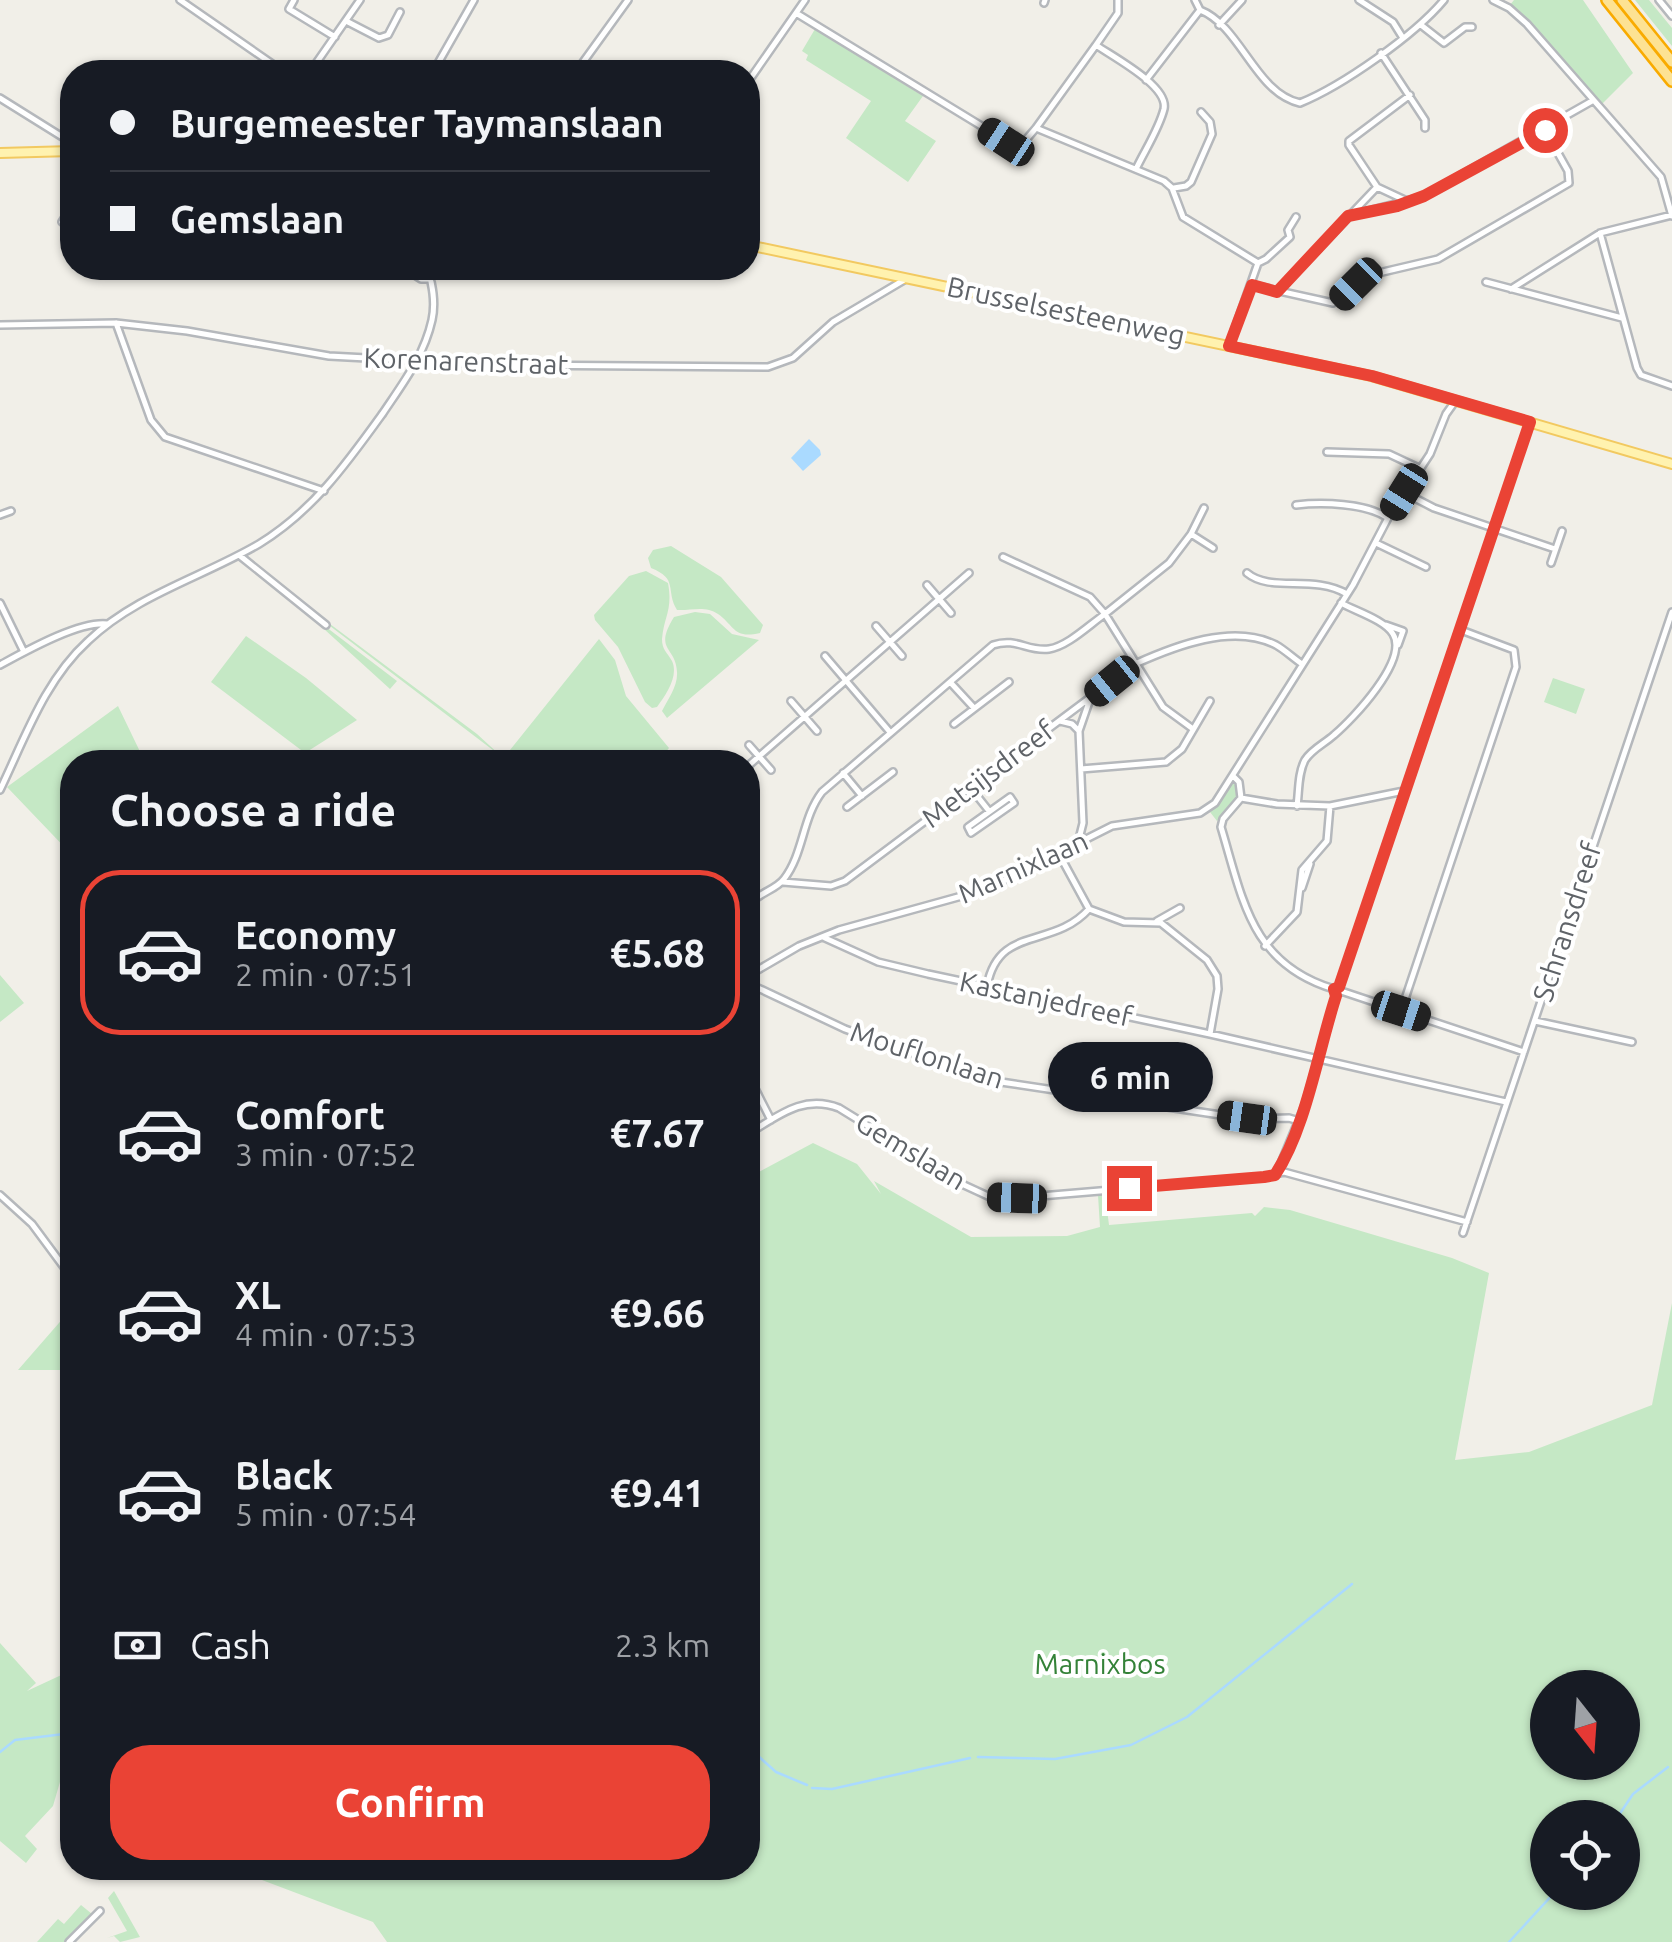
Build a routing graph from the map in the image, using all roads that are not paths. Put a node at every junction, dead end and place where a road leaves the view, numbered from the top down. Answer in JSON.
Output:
{"nodes":[{"id":1,"x":180,"y":0,"type":"edge"},
{"id":2,"x":294,"y":0,"type":"edge"},
{"id":3,"x":360,"y":0,"type":"edge"},
{"id":4,"x":474,"y":0,"type":"edge"},
{"id":5,"x":628,"y":0,"type":"edge"},
{"id":6,"x":805,"y":0,"type":"edge"},
{"id":7,"x":1118,"y":0,"type":"edge"},
{"id":8,"x":1195,"y":0,"type":"edge"},
{"id":9,"x":1242,"y":0,"type":"edge"},
{"id":10,"x":1358,"y":0,"type":"edge"},
{"id":11,"x":1444,"y":0,"type":"edge"},
{"id":12,"x":1493,"y":0,"type":"edge"},
{"id":13,"x":1607,"y":0,"type":"edge"},
{"id":14,"x":1622,"y":0,"type":"edge"},
{"id":15,"x":1659,"y":0,"type":"edge"},
{"id":16,"x":1200,"y":10,"type":"junction"},
{"id":17,"x":400,"y":12,"type":"dead end"},
{"id":18,"x":796,"y":13,"type":"junction"},
{"id":19,"x":1672,"y":16,"type":"edge"},
{"id":20,"x":348,"y":22,"type":"junction"},
{"id":21,"x":1219,"y":24,"type":"junction"},
{"id":22,"x":1421,"y":25,"type":"junction"},
{"id":23,"x":1472,"y":27,"type":"dead end"},
{"id":24,"x":334,"y":37,"type":"junction"},
{"id":25,"x":1404,"y":38,"type":"junction"},
{"id":26,"x":1096,"y":45,"type":"junction"},
{"id":27,"x":1381,"y":53,"type":"junction"},
{"id":28,"x":267,"y":60,"type":"edge"},
{"id":29,"x":318,"y":60,"type":"edge"},
{"id":30,"x":440,"y":60,"type":"edge"},
{"id":31,"x":585,"y":60,"type":"edge"},
{"id":32,"x":1672,"y":62,"type":"edge"},
{"id":33,"x":760,"y":65,"type":"edge"},
{"id":34,"x":1146,"y":80,"type":"junction"},
{"id":35,"x":1672,"y":81,"type":"edge"},
{"id":36,"x":1410,"y":96,"type":"junction"},
{"id":37,"x":0,"y":98,"type":"edge"},
{"id":38,"x":1592,"y":101,"type":"junction"},
{"id":39,"x":1201,"y":112,"type":"dead end"},
{"id":40,"x":1036,"y":128,"type":"junction"},
{"id":41,"x":1425,"y":128,"type":"dead end"},
{"id":42,"x":1545,"y":130,"type":"junction"},
{"id":43,"x":60,"y":135,"type":"edge"},
{"id":44,"x":60,"y":149,"type":"edge"},
{"id":45,"x":0,"y":153,"type":"edge"},
{"id":46,"x":1136,"y":168,"type":"junction"},
{"id":47,"x":1377,"y":187,"type":"junction"},
{"id":48,"x":1172,"y":188,"type":"junction"},
{"id":49,"x":1407,"y":200,"type":"junction"},
{"id":50,"x":1672,"y":215,"type":"edge"},
{"id":51,"x":1348,"y":216,"type":"junction"},
{"id":52,"x":1296,"y":218,"type":"dead end"},
{"id":53,"x":1600,"y":234,"type":"junction"},
{"id":54,"x":760,"y":247,"type":"edge"},
{"id":55,"x":1258,"y":262,"type":"junction"},
{"id":56,"x":905,"y":277,"type":"junction"},
{"id":57,"x":431,"y":280,"type":"edge"},
{"id":58,"x":1522,"y":280,"type":"junction"},
{"id":59,"x":1486,"y":282,"type":"dead end"},
{"id":60,"x":1252,"y":285,"type":"junction"},
{"id":61,"x":1510,"y":289,"type":"junction"},
{"id":62,"x":1277,"y":292,"type":"junction"},
{"id":63,"x":1526,"y":293,"type":"junction"},
{"id":64,"x":1622,"y":318,"type":"junction"},
{"id":65,"x":116,"y":323,"type":"junction"},
{"id":66,"x":0,"y":325,"type":"edge"},
{"id":67,"x":1229,"y":346,"type":"junction"},
{"id":68,"x":418,"y":359,"type":"junction"},
{"id":69,"x":1672,"y":386,"type":"edge"},
{"id":70,"x":1451,"y":399,"type":"junction"},
{"id":71,"x":1530,"y":422,"type":"junction"},
{"id":72,"x":1327,"y":452,"type":"dead end"},
{"id":73,"x":1672,"y":464,"type":"edge"},
{"id":74,"x":1420,"y":468,"type":"junction"},
{"id":75,"x":324,"y":490,"type":"junction"},
{"id":76,"x":1404,"y":492,"type":"junction"},
{"id":77,"x":1296,"y":505,"type":"dead end"},
{"id":78,"x":1204,"y":508,"type":"dead end"},
{"id":79,"x":11,"y":511,"type":"dead end"},
{"id":80,"x":0,"y":515,"type":"edge"},
{"id":81,"x":1388,"y":518,"type":"junction"},
{"id":82,"x":1495,"y":528,"type":"junction"},
{"id":83,"x":1562,"y":531,"type":"dead end"},
{"id":84,"x":1190,"y":534,"type":"junction"},
{"id":85,"x":1376,"y":544,"type":"junction"},
{"id":86,"x":1213,"y":548,"type":"dead end"},
{"id":87,"x":1555,"y":548,"type":"junction"},
{"id":88,"x":238,"y":555,"type":"junction"},
{"id":89,"x":1003,"y":558,"type":"dead end"},
{"id":90,"x":1551,"y":563,"type":"dead end"},
{"id":91,"x":1426,"y":566,"type":"dead end"},
{"id":92,"x":969,"y":573,"type":"dead end"},
{"id":93,"x":1246,"y":573,"type":"dead end"},
{"id":94,"x":926,"y":585,"type":"dead end"},
{"id":95,"x":1347,"y":594,"type":"junction"},
{"id":96,"x":939,"y":599,"type":"junction"},
{"id":97,"x":0,"y":602,"type":"edge"},
{"id":98,"x":1340,"y":603,"type":"junction"},
{"id":99,"x":951,"y":612,"type":"dead end"},
{"id":100,"x":1672,"y":612,"type":"edge"},
{"id":101,"x":1105,"y":614,"type":"junction"},
{"id":102,"x":108,"y":624,"type":"junction"},
{"id":103,"x":326,"y":625,"type":"dead end"},
{"id":104,"x":876,"y":626,"type":"dead end"},
{"id":105,"x":1461,"y":630,"type":"junction"},
{"id":106,"x":889,"y":642,"type":"junction"},
{"id":107,"x":24,"y":652,"type":"junction"},
{"id":108,"x":825,"y":656,"type":"dead end"},
{"id":109,"x":902,"y":656,"type":"dead end"},
{"id":110,"x":0,"y":664,"type":"edge"},
{"id":111,"x":1135,"y":664,"type":"junction"},
{"id":112,"x":1302,"y":664,"type":"junction"},
{"id":113,"x":845,"y":680,"type":"junction"},
{"id":114,"x":950,"y":682,"type":"junction"},
{"id":115,"x":1009,"y":682,"type":"dead end"},
{"id":116,"x":1090,"y":699,"type":"junction"},
{"id":117,"x":791,"y":701,"type":"dead end"},
{"id":118,"x":1210,"y":701,"type":"dead end"},
{"id":119,"x":974,"y":708,"type":"junction"},
{"id":120,"x":804,"y":716,"type":"junction"},
{"id":121,"x":1059,"y":721,"type":"junction"},
{"id":122,"x":954,"y":724,"type":"dead end"},
{"id":123,"x":1194,"y":729,"type":"junction"},
{"id":124,"x":817,"y":731,"type":"dead end"},
{"id":125,"x":890,"y":731,"type":"junction"},
{"id":126,"x":1079,"y":731,"type":"junction"},
{"id":127,"x":749,"y":746,"type":"dead end"},
{"id":128,"x":753,"y":750,"type":"edge"},
{"id":129,"x":760,"y":754,"type":"edge"},
{"id":130,"x":760,"y":758,"type":"edge"},
{"id":131,"x":1080,"y":769,"type":"junction"},
{"id":132,"x":771,"y":770,"type":"dead end"},
{"id":133,"x":893,"y":772,"type":"dead end"},
{"id":134,"x":843,"y":774,"type":"junction"},
{"id":135,"x":1234,"y":776,"type":"junction"},
{"id":136,"x":970,"y":786,"type":"junction"},
{"id":137,"x":1,"y":787,"type":"edge"},
{"id":138,"x":1404,"y":791,"type":"junction"},
{"id":139,"x":862,"y":796,"type":"junction"},
{"id":140,"x":1241,"y":798,"type":"junction"},
{"id":141,"x":1298,"y":806,"type":"junction"},
{"id":142,"x":1330,"y":806,"type":"junction"},
{"id":143,"x":847,"y":807,"type":"dead end"},
{"id":144,"x":989,"y":811,"type":"junction"},
{"id":145,"x":1083,"y":823,"type":"junction"},
{"id":146,"x":1094,"y":835,"type":"junction"},
{"id":147,"x":1078,"y":843,"type":"junction"},
{"id":148,"x":1059,"y":854,"type":"junction"},
{"id":149,"x":783,"y":882,"type":"junction"},
{"id":150,"x":760,"y":894,"type":"edge"},
{"id":151,"x":1089,"y":908,"type":"junction"},
{"id":152,"x":1180,"y":908,"type":"dead end"},
{"id":153,"x":1156,"y":922,"type":"junction"},
{"id":154,"x":824,"y":937,"type":"junction"},
{"id":155,"x":1265,"y":946,"type":"junction"},
{"id":156,"x":760,"y":969,"type":"edge"},
{"id":157,"x":987,"y":987,"type":"junction"},
{"id":158,"x":760,"y":989,"type":"edge"},
{"id":159,"x":1338,"y":990,"type":"junction"},
{"id":160,"x":1401,"y":1011,"type":"junction"},
{"id":161,"x":1534,"y":1020,"type":"junction"},
{"id":162,"x":1210,"y":1034,"type":"junction"},
{"id":163,"x":1632,"y":1042,"type":"dead end"},
{"id":164,"x":1524,"y":1052,"type":"junction"},
{"id":165,"x":1316,"y":1059,"type":"junction"},
{"id":166,"x":760,"y":1098,"type":"edge"},
{"id":167,"x":1506,"y":1102,"type":"junction"},
{"id":168,"x":771,"y":1120,"type":"junction"},
{"id":169,"x":1299,"y":1121,"type":"junction"},
{"id":170,"x":760,"y":1127,"type":"edge"},
{"id":171,"x":1275,"y":1175,"type":"junction"},
{"id":172,"x":0,"y":1195,"type":"edge"},
{"id":173,"x":1467,"y":1222,"type":"junction"},
{"id":174,"x":1464,"y":1234,"type":"dead end"},
{"id":175,"x":60,"y":1262,"type":"edge"},
{"id":176,"x":100,"y":1911,"type":"dead end"},
{"id":177,"x":68,"y":1942,"type":"edge"}],
"edges":[{"from":1,"to":28,"type":"street"},
{"from":2,"to":24,"type":"street"},
{"from":3,"to":20,"type":"street"},
{"from":4,"to":30,"type":"street"},
{"from":5,"to":31,"type":"street"},
{"from":6,"to":18,"type":"street"},
{"from":7,"to":26,"type":"street"},
{"from":8,"to":16,"type":"street"},
{"from":9,"to":21,"type":"street"},
{"from":10,"to":25,"type":"street"},
{"from":11,"to":22,"type":"street"},
{"from":12,"to":38,"type":"street"},
{"from":13,"to":35,"type":"highway"},
{"from":14,"to":32,"type":"highway"},
{"from":15,"to":19,"type":"street"},
{"from":16,"to":21,"type":"street"},
{"from":16,"to":34,"type":"street"},
{"from":17,"to":20,"type":"street"},
{"from":18,"to":33,"type":"street"},
{"from":18,"to":40,"type":"street"},
{"from":20,"to":24,"type":"street"},
{"from":21,"to":27,"type":"street"},
{"from":22,"to":23,"type":"street"},
{"from":22,"to":25,"type":"street"},
{"from":24,"to":29,"type":"street"},
{"from":25,"to":27,"type":"street"},
{"from":26,"to":34,"type":"street"},
{"from":26,"to":40,"type":"street"},
{"from":27,"to":36,"type":"street"},
{"from":34,"to":46,"type":"street"},
{"from":36,"to":41,"type":"street"},
{"from":36,"to":47,"type":"street"},
{"from":37,"to":43,"type":"street"},
{"from":38,"to":42,"type":"street"},
{"from":38,"to":50,"type":"street"},
{"from":39,"to":48,"type":"street"},
{"from":40,"to":46,"type":"street"},
{"from":42,"to":49,"type":"street"},
{"from":42,"to":62,"type":"street"},
{"from":44,"to":45,"type":"main road"},
{"from":46,"to":48,"type":"street"},
{"from":47,"to":49,"type":"street"},
{"from":47,"to":51,"type":"street"},
{"from":48,"to":55,"type":"street"},
{"from":49,"to":51,"type":"street"},
{"from":50,"to":53,"type":"street"},
{"from":51,"to":62,"type":"street"},
{"from":52,"to":55,"type":"street"},
{"from":53,"to":58,"type":"street"},
{"from":53,"to":64,"type":"street"},
{"from":54,"to":56,"type":"main road","name":"Brusselsesteenweg"},
{"from":55,"to":60,"type":"street"},
{"from":56,"to":67,"type":"main road","name":"Brusselsesteenweg"},
{"from":56,"to":68,"type":"street","name":"Korenarenstraat"},
{"from":57,"to":68,"type":"street"},
{"from":58,"to":61,"type":"street"},
{"from":58,"to":63,"type":"street"},
{"from":59,"to":61,"type":"street"},
{"from":60,"to":62,"type":"street"},
{"from":60,"to":67,"type":"street"},
{"from":61,"to":63,"type":"street"},
{"from":63,"to":64,"type":"street"},
{"from":64,"to":69,"type":"street"},
{"from":65,"to":66,"type":"street","name":"Korenarenstraat"},
{"from":65,"to":68,"type":"street","name":"Korenarenstraat"},
{"from":65,"to":75,"type":"street"},
{"from":67,"to":70,"type":"main road","name":"Brusselsesteenweg"},
{"from":68,"to":75,"type":"street"},
{"from":70,"to":71,"type":"main road","name":"Brusselsesteenweg"},
{"from":70,"to":74,"type":"street","name":"Marnixlaan"},
{"from":71,"to":73,"type":"main road","name":"Brusselsesteenweg"},
{"from":71,"to":82,"type":"street"},
{"from":72,"to":74,"type":"street"},
{"from":74,"to":76,"type":"street","name":"Marnixlaan"},
{"from":75,"to":88,"type":"street"},
{"from":76,"to":81,"type":"street","name":"Marnixlaan"},
{"from":76,"to":82,"type":"street"},
{"from":77,"to":81,"type":"street"},
{"from":78,"to":84,"type":"street"},
{"from":79,"to":80,"type":"street"},
{"from":81,"to":85,"type":"street","name":"Marnixlaan"},
{"from":82,"to":87,"type":"street"},
{"from":82,"to":105,"type":"street"},
{"from":83,"to":87,"type":"street"},
{"from":84,"to":86,"type":"street"},
{"from":84,"to":101,"type":"street"},
{"from":85,"to":91,"type":"street"},
{"from":85,"to":95,"type":"street","name":"Marnixlaan"},
{"from":87,"to":90,"type":"street"},
{"from":88,"to":102,"type":"street"},
{"from":88,"to":103,"type":"street"},
{"from":89,"to":101,"type":"street"},
{"from":92,"to":96,"type":"street"},
{"from":93,"to":95,"type":"street"},
{"from":94,"to":96,"type":"street"},
{"from":95,"to":98,"type":"street","name":"Marnixlaan"},
{"from":96,"to":99,"type":"street"},
{"from":96,"to":106,"type":"street"},
{"from":97,"to":107,"type":"street"},
{"from":98,"to":112,"type":"street","name":"Marnixlaan"},
{"from":98,"to":141,"type":"street"},
{"from":100,"to":161,"type":"street","name":"Schransdreef"},
{"from":101,"to":111,"type":"street"},
{"from":101,"to":114,"type":"street"},
{"from":102,"to":107,"type":"street"},
{"from":102,"to":137,"type":"street"},
{"from":104,"to":106,"type":"street"},
{"from":105,"to":138,"type":"street"},
{"from":105,"to":160,"type":"street"},
{"from":106,"to":109,"type":"street"},
{"from":106,"to":113,"type":"street"},
{"from":107,"to":110,"type":"street"},
{"from":108,"to":113,"type":"street"},
{"from":111,"to":112,"type":"street","name":"Metsijsdreef"},
{"from":111,"to":116,"type":"street","name":"Metsijsdreef"},
{"from":111,"to":123,"type":"street"},
{"from":112,"to":135,"type":"street","name":"Marnixlaan"},
{"from":113,"to":120,"type":"street"},
{"from":113,"to":125,"type":"street"},
{"from":114,"to":119,"type":"street"},
{"from":114,"to":125,"type":"street"},
{"from":115,"to":119,"type":"street"},
{"from":116,"to":121,"type":"street","name":"Metsijsdreef"},
{"from":116,"to":126,"type":"street"},
{"from":117,"to":120,"type":"street"},
{"from":118,"to":123,"type":"street"},
{"from":119,"to":122,"type":"street"},
{"from":120,"to":124,"type":"street"},
{"from":120,"to":129,"type":"street"},
{"from":121,"to":126,"type":"street"},
{"from":121,"to":136,"type":"street","name":"Metsijsdreef"},
{"from":123,"to":131,"type":"street"},
{"from":125,"to":134,"type":"street"},
{"from":126,"to":131,"type":"street"},
{"from":127,"to":128,"type":"street"},
{"from":130,"to":132,"type":"street"},
{"from":131,"to":145,"type":"street"},
{"from":133,"to":139,"type":"street"},
{"from":134,"to":139,"type":"street"},
{"from":134,"to":149,"type":"street"},
{"from":135,"to":140,"type":"street"},
{"from":135,"to":146,"type":"street","name":"Marnixlaan"},
{"from":136,"to":144,"type":"street"},
{"from":136,"to":149,"type":"street","name":"Metsijsdreef"},
{"from":138,"to":142,"type":"street"},
{"from":138,"to":159,"type":"street"},
{"from":139,"to":143,"type":"street"},
{"from":140,"to":141,"type":"street"},
{"from":140,"to":155,"type":"street"},
{"from":141,"to":142,"type":"street"},
{"from":142,"to":155,"type":"street"},
{"from":144,"to":144,"type":"street"},
{"from":145,"to":146,"type":"street"},
{"from":145,"to":147,"type":"street"},
{"from":146,"to":147,"type":"street","name":"Marnixlaan"},
{"from":147,"to":148,"type":"street","name":"Marnixlaan"},
{"from":148,"to":151,"type":"street"},
{"from":148,"to":154,"type":"street","name":"Marnixlaan"},
{"from":149,"to":150,"type":"street"},
{"from":151,"to":153,"type":"street"},
{"from":151,"to":157,"type":"street"},
{"from":152,"to":153,"type":"street"},
{"from":153,"to":162,"type":"street"},
{"from":154,"to":156,"type":"street","name":"Marnixlaan"},
{"from":154,"to":157,"type":"street","name":"Kastanjedreef"},
{"from":155,"to":159,"type":"street"},
{"from":157,"to":162,"type":"street","name":"Kastanjedreef"},
{"from":158,"to":169,"type":"street","name":"Mouflonlaan"},
{"from":159,"to":160,"type":"street"},
{"from":159,"to":165,"type":"street"},
{"from":160,"to":164,"type":"street"},
{"from":161,"to":163,"type":"street"},
{"from":161,"to":164,"type":"street","name":"Schransdreef"},
{"from":162,"to":165,"type":"street","name":"Kastanjedreef"},
{"from":164,"to":167,"type":"street","name":"Schransdreef"},
{"from":165,"to":167,"type":"street","name":"Kastanjedreef"},
{"from":165,"to":169,"type":"street"},
{"from":166,"to":168,"type":"street"},
{"from":167,"to":173,"type":"street","name":"Schransdreef"},
{"from":168,"to":170,"type":"street","name":"Gemslaan"},
{"from":168,"to":171,"type":"street","name":"Gemslaan"},
{"from":169,"to":171,"type":"street"},
{"from":171,"to":173,"type":"street","name":"Gemslaan"},
{"from":172,"to":175,"type":"street"},
{"from":173,"to":174,"type":"street","name":"Schransdreef"},
{"from":176,"to":177,"type":"street"}]}
